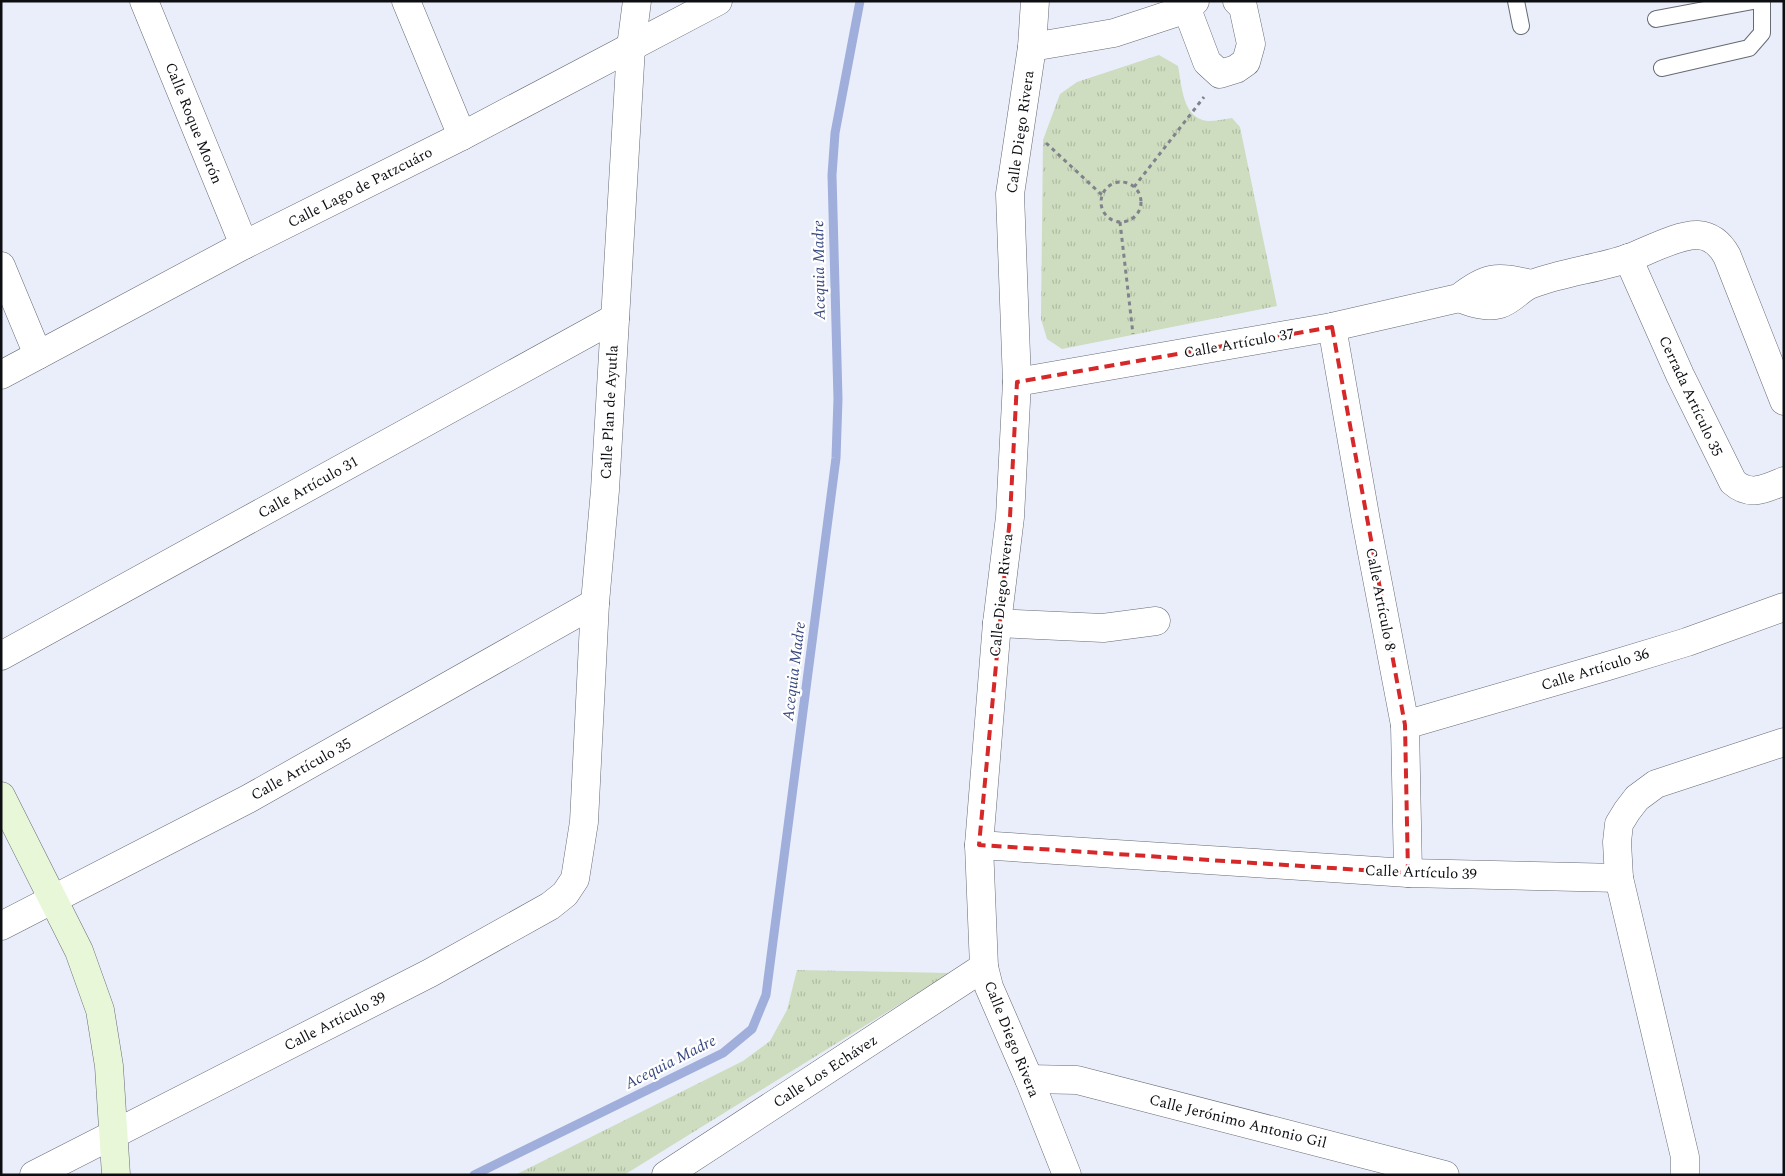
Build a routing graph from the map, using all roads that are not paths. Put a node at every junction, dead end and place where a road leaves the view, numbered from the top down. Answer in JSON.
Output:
{"nodes":[{"id":1,"x":144,"y":1,"type":"edge"},
{"id":2,"x":406,"y":1,"type":"edge"},
{"id":3,"x":637,"y":1,"type":"edge"},
{"id":4,"x":718,"y":1,"type":"edge"},
{"id":5,"x":1035,"y":1,"type":"edge"},
{"id":6,"x":1237,"y":1,"type":"edge"},
{"id":7,"x":1516,"y":1,"type":"edge"},
{"id":8,"x":1753,"y":1,"type":"edge"},
{"id":9,"x":1762,"y":1,"type":"edge"},
{"id":10,"x":1191,"y":5,"type":"edge"},
{"id":11,"x":1656,"y":19,"type":"dead end"},
{"id":12,"x":1521,"y":26,"type":"dead end"},
{"id":13,"x":630,"y":47,"type":"junction"},
{"id":14,"x":1032,"y":47,"type":"junction"},
{"id":15,"x":1662,"y":68,"type":"dead end"},
{"id":16,"x":462,"y":136,"type":"junction"},
{"id":17,"x":244,"y":245,"type":"junction"},
{"id":18,"x":1628,"y":258,"type":"junction"},
{"id":19,"x":1,"y":266,"type":"edge"},
{"id":20,"x":615,"y":318,"type":"junction"},
{"id":21,"x":1332,"y":327,"type":"junction"},
{"id":22,"x":38,"y":355,"type":"junction"},
{"id":23,"x":1,"y":375,"type":"edge"},
{"id":24,"x":1018,"y":382,"type":"junction"},
{"id":25,"x":1784,"y":401,"type":"edge"},
{"id":26,"x":1784,"y":481,"type":"edge"},
{"id":27,"x":595,"y":603,"type":"junction"},
{"id":28,"x":1784,"y":607,"type":"edge"},
{"id":29,"x":1156,"y":621,"type":"dead end"},
{"id":30,"x":998,"y":623,"type":"junction"},
{"id":31,"x":1,"y":656,"type":"edge"},
{"id":32,"x":1405,"y":725,"type":"junction"},
{"id":33,"x":1784,"y":742,"type":"edge"},
{"id":34,"x":1,"y":796,"type":"edge"},
{"id":35,"x":584,"y":822,"type":"joint"},
{"id":36,"x":979,"y":845,"type":"junction"},
{"id":37,"x":1408,"y":873,"type":"junction"},
{"id":38,"x":1619,"y":878,"type":"junction"},
{"id":39,"x":54,"y":898,"type":"junction"},
{"id":40,"x":1,"y":926,"type":"edge"},
{"id":41,"x":984,"y":967,"type":"junction"},
{"id":42,"x":1029,"y":1080,"type":"junction"},
{"id":43,"x":114,"y":1133,"type":"junction"},
{"id":44,"x":34,"y":1175,"type":"edge"},
{"id":45,"x":116,"y":1175,"type":"edge"},
{"id":46,"x":666,"y":1175,"type":"edge"},
{"id":47,"x":1067,"y":1175,"type":"edge"},
{"id":48,"x":1446,"y":1175,"type":"edge"},
{"id":49,"x":1686,"y":1175,"type":"edge"}],
"edges":[{"from":1,"to":17,"type":"street","name":"Calle Roque Morón"},
{"from":2,"to":16,"type":"street"},
{"from":3,"to":13,"type":"street","name":"Calle Plan de Ayutla"},
{"from":4,"to":13,"type":"street","name":"Calle Lago de Patzcuáro"},
{"from":5,"to":14,"type":"street","name":"Calle Diego Rivera"},
{"from":6,"to":10,"type":"street"},
{"from":7,"to":12,"type":"lane"},
{"from":8,"to":11,"type":"lane"},
{"from":9,"to":15,"type":"lane"},
{"from":10,"to":14,"type":"street"},
{"from":13,"to":16,"type":"street","name":"Calle Lago de Patzcuáro"},
{"from":13,"to":20,"type":"street","name":"Calle Plan de Ayutla"},
{"from":14,"to":24,"type":"street","name":"Calle Diego Rivera"},
{"from":16,"to":17,"type":"street","name":"Calle Lago de Patzcuáro"},
{"from":17,"to":22,"type":"street","name":"Calle Lago de Patzcuáro"},
{"from":18,"to":21,"type":"street","name":"Calle Artículo 37"},
{"from":18,"to":25,"type":"street","name":"Calle Artículo 37"},
{"from":18,"to":26,"type":"street","name":"Cerrada Artículo 35"},
{"from":19,"to":22,"type":"street"},
{"from":20,"to":27,"type":"street","name":"Calle Plan de Ayutla"},
{"from":20,"to":31,"type":"street","name":"Calle Artículo 31"},
{"from":21,"to":24,"type":"street","name":"Calle Artículo 37"},
{"from":21,"to":32,"type":"street","name":"Calle Artículo 8"},
{"from":22,"to":23,"type":"street","name":"Calle Lago de Patzcuáro"},
{"from":24,"to":30,"type":"street","name":"Calle Diego Rivera"},
{"from":27,"to":35,"type":"street","name":"Calle Plan de Ayutla"},
{"from":27,"to":39,"type":"street","name":"Calle Artículo 35"},
{"from":28,"to":32,"type":"street","name":"Calle Artículo 36"},
{"from":29,"to":30,"type":"street"},
{"from":30,"to":36,"type":"street","name":"Calle Diego Rivera"},
{"from":32,"to":37,"type":"street","name":"Calle Artículo 8"},
{"from":33,"to":38,"type":"street"},
{"from":34,"to":39,"type":"street"},
{"from":35,"to":43,"type":"street","name":"Calle Artículo 39"},
{"from":36,"to":37,"type":"street","name":"Calle Artículo 39"},
{"from":36,"to":41,"type":"street","name":"Calle Diego Rivera"},
{"from":37,"to":38,"type":"street","name":"Calle Artículo 39"},
{"from":38,"to":49,"type":"street"},
{"from":39,"to":40,"type":"street","name":"Calle Artículo 35"},
{"from":39,"to":43,"type":"street"},
{"from":41,"to":42,"type":"street","name":"Calle Diego Rivera"},
{"from":41,"to":46,"type":"street","name":"Calle Los Echávez"},
{"from":42,"to":47,"type":"street","name":"Calle Diego Rivera"},
{"from":42,"to":48,"type":"street","name":"Calle Jerónimo Antonio Gil"},
{"from":43,"to":44,"type":"street","name":"Calle Artículo 39"},
{"from":43,"to":45,"type":"street"}]}
